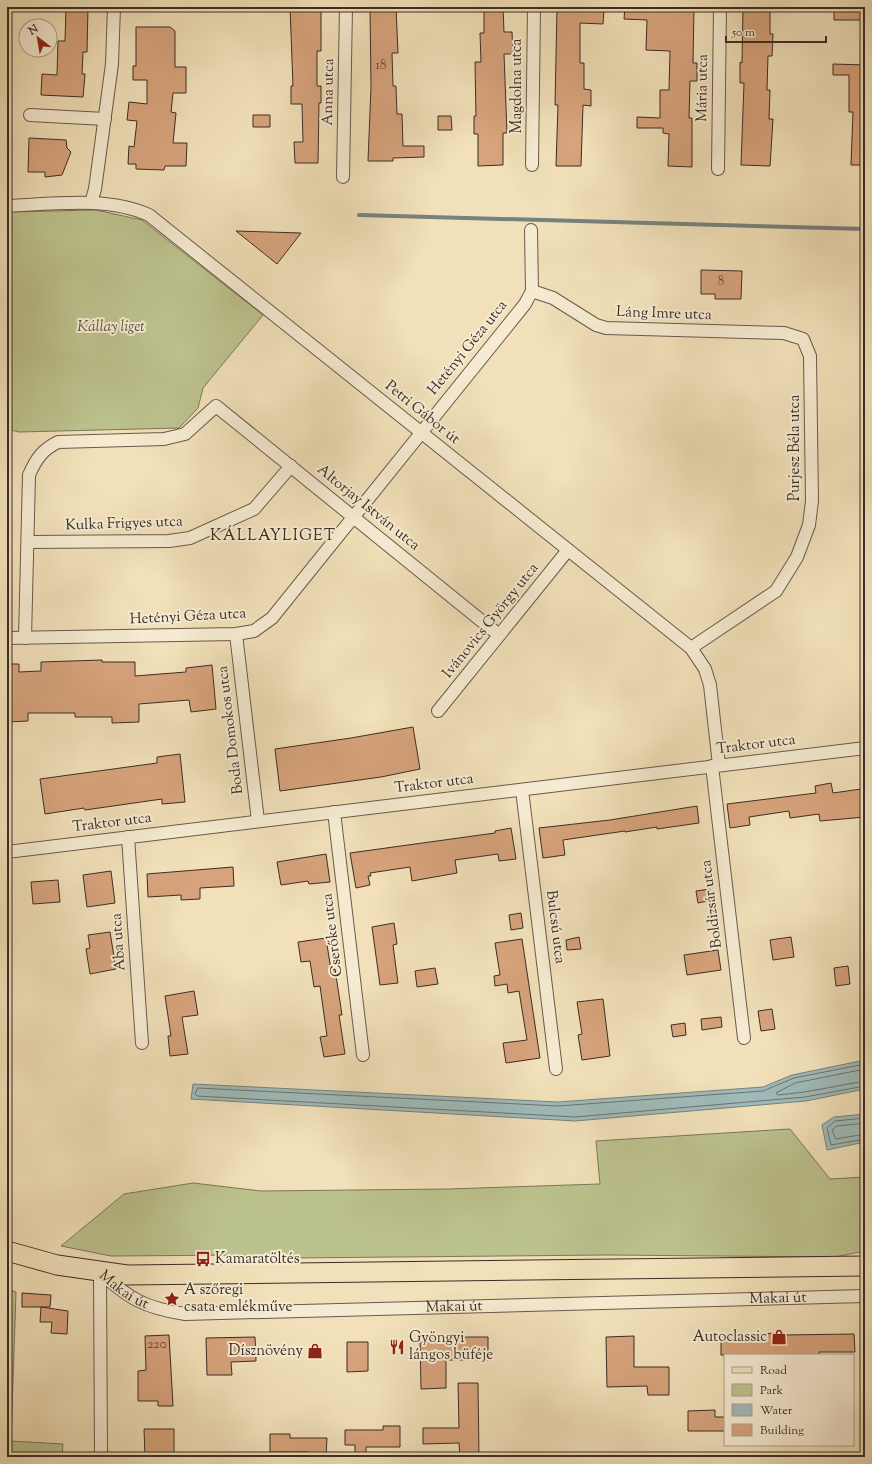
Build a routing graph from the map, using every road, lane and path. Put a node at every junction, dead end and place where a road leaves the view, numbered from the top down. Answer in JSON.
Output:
{"nodes":[{"id":1,"x":114,"y":7,"type":"edge"},
{"id":2,"x":346,"y":7,"type":"edge"},
{"id":3,"x":534,"y":7,"type":"edge"},
{"id":4,"x":720,"y":7,"type":"edge"},
{"id":5,"x":30,"y":116,"type":"dead end"},
{"id":6,"x":106,"y":119,"type":"junction"},
{"id":7,"x":532,"y":165,"type":"dead end"},
{"id":8,"x":718,"y":169,"type":"dead end"},
{"id":9,"x":344,"y":177,"type":"dead end"},
{"id":10,"x":91,"y":204,"type":"junction"},
{"id":11,"x":7,"y":206,"type":"edge"},
{"id":12,"x":531,"y":230,"type":"dead end"},
{"id":13,"x":532,"y":291,"type":"junction"},
{"id":14,"x":803,"y":339,"type":"joint"},
{"id":15,"x":421,"y":433,"type":"junction"},
{"id":16,"x":291,"y":466,"type":"junction"},
{"id":17,"x":354,"y":516,"type":"junction"},
{"id":18,"x":28,"y":542,"type":"junction"},
{"id":19,"x":568,"y":550,"type":"junction"},
{"id":20,"x":236,"y":634,"type":"junction"},
{"id":21,"x":499,"y":635,"type":"junction"},
{"id":22,"x":7,"y":638,"type":"edge"},
{"id":23,"x":25,"y":638,"type":"junction"},
{"id":24,"x":691,"y":648,"type":"junction"},
{"id":25,"x":438,"y":711,"type":"dead end"},
{"id":26,"x":865,"y":748,"type":"edge"},
{"id":27,"x":716,"y":766,"type":"junction"},
{"id":28,"x":522,"y":790,"type":"junction"},
{"id":29,"x":334,"y":812,"type":"junction"},
{"id":30,"x":258,"y":821,"type":"junction"},
{"id":31,"x":128,"y":837,"type":"junction"},
{"id":32,"x":7,"y":852,"type":"edge"},
{"id":33,"x":744,"y":1038,"type":"dead end"},
{"id":34,"x":142,"y":1044,"type":"dead end"},
{"id":35,"x":363,"y":1055,"type":"dead end"},
{"id":36,"x":556,"y":1068,"type":"dead end"},
{"id":37,"x":7,"y":1250,"type":"edge"},
{"id":38,"x":865,"y":1266,"type":"edge"},
{"id":39,"x":100,"y":1272,"type":"junction"},
{"id":40,"x":865,"y":1296,"type":"edge"},
{"id":41,"x":101,"y":1457,"type":"edge"}],
"edges":[{"from":1,"to":6,"type":"street"},
{"from":2,"to":9,"type":"street","name":"Anna utca"},
{"from":3,"to":7,"type":"street","name":"Magdolna utca"},
{"from":4,"to":8,"type":"street","name":"Mária utca"},
{"from":5,"to":6,"type":"street"},
{"from":6,"to":10,"type":"street"},
{"from":10,"to":11,"type":"street","name":"Petri Gábor út"},
{"from":10,"to":15,"type":"street","name":"Petri Gábor út"},
{"from":12,"to":13,"type":"street"},
{"from":13,"to":14,"type":"street","name":"Láng Imre utca"},
{"from":13,"to":15,"type":"street","name":"Hetényi Géza utca"},
{"from":14,"to":24,"type":"street","name":"Purjesz Béla utca"},
{"from":15,"to":17,"type":"street","name":"Hetényi Géza utca"},
{"from":15,"to":19,"type":"street","name":"Petri Gábor út"},
{"from":16,"to":17,"type":"street","name":"Altorjay István utca"},
{"from":16,"to":18,"type":"street","name":"Kulka Frigyes utca"},
{"from":16,"to":18,"type":"street","name":"Altorjay István utca"},
{"from":17,"to":20,"type":"street","name":"Hetényi Géza utca"},
{"from":17,"to":21,"type":"street","name":"Altorjay István utca"},
{"from":18,"to":23,"type":"street"},
{"from":19,"to":21,"type":"street","name":"Ivánovics György utca"},
{"from":19,"to":24,"type":"street","name":"Petri Gábor út"},
{"from":20,"to":23,"type":"street","name":"Hetényi Géza utca"},
{"from":20,"to":30,"type":"street","name":"Boda Domokos utca"},
{"from":21,"to":25,"type":"street","name":"Ivánovics György utca"},
{"from":22,"to":23,"type":"street","name":"Hetényi Géza utca"},
{"from":24,"to":27,"type":"street","name":"Petri Gábor út"},
{"from":26,"to":27,"type":"street","name":"Traktor utca"},
{"from":27,"to":28,"type":"street","name":"Traktor utca"},
{"from":27,"to":33,"type":"street","name":"Boldizsár utca"},
{"from":28,"to":29,"type":"street","name":"Traktor utca"},
{"from":28,"to":36,"type":"street","name":"Bulcsú utca"},
{"from":29,"to":30,"type":"street","name":"Traktor utca"},
{"from":29,"to":35,"type":"street","name":"Cserőke utca"},
{"from":30,"to":31,"type":"street","name":"Traktor utca"},
{"from":31,"to":32,"type":"street","name":"Traktor utca"},
{"from":31,"to":34,"type":"street","name":"Aba utca"},
{"from":37,"to":39,"type":"main road"},
{"from":38,"to":39,"type":"main road","name":"Makai út"},
{"from":39,"to":40,"type":"street","name":"Makai út"},
{"from":39,"to":41,"type":"street"}]}
